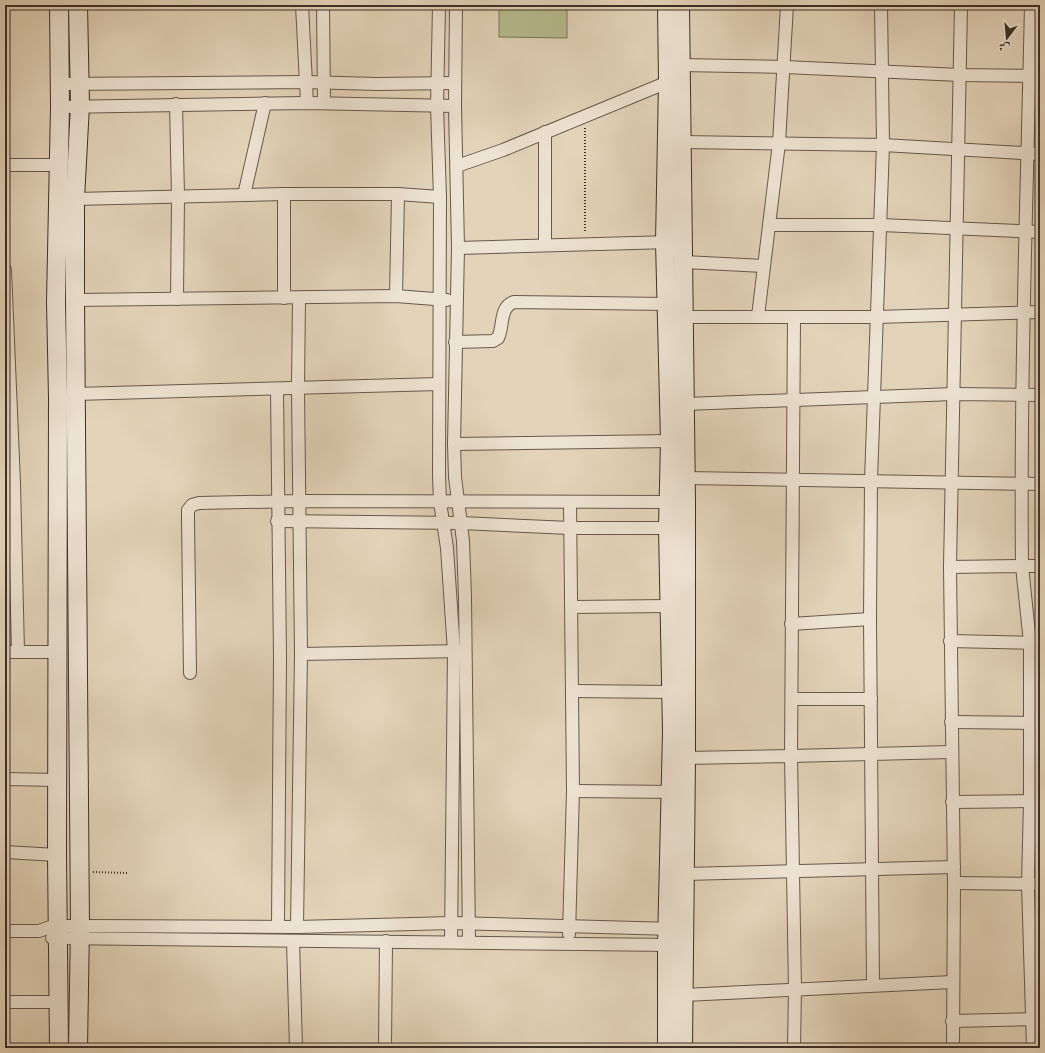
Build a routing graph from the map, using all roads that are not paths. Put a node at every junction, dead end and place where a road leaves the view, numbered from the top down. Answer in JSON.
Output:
{"nodes":[{"id":1,"x":59,"y":5,"type":"edge"},
{"id":2,"x":78,"y":5,"type":"edge"},
{"id":3,"x":302,"y":5,"type":"edge"},
{"id":4,"x":322,"y":5,"type":"edge"},
{"id":5,"x":439,"y":5,"type":"edge"},
{"id":6,"x":456,"y":5,"type":"edge"},
{"id":7,"x":667,"y":5,"type":"edge"},
{"id":8,"x":680,"y":5,"type":"edge"},
{"id":9,"x":787,"y":5,"type":"edge"},
{"id":10,"x":881,"y":5,"type":"edge"},
{"id":11,"x":961,"y":5,"type":"edge"},
{"id":12,"x":1031,"y":5,"type":"edge"},
{"id":13,"x":680,"y":65,"type":"junction"},
{"id":14,"x":785,"y":66,"type":"junction"},
{"id":15,"x":881,"y":71,"type":"junction"},
{"id":16,"x":960,"y":75,"type":"junction"},
{"id":17,"x":1035,"y":75,"type":"edge"},
{"id":18,"x":305,"y":82,"type":"junction"},
{"id":19,"x":324,"y":82,"type":"junction"},
{"id":20,"x":668,"y":82,"type":"junction"},
{"id":21,"x":437,"y":83,"type":"junction"},
{"id":22,"x":455,"y":83,"type":"junction"},
{"id":23,"x":60,"y":84,"type":"junction"},
{"id":24,"x":80,"y":84,"type":"junction"},
{"id":25,"x":185,"y":84,"type":"junction"},
{"id":26,"x":307,"y":103,"type":"junction"},
{"id":27,"x":324,"y":103,"type":"junction"},
{"id":28,"x":181,"y":104,"type":"junction"},
{"id":29,"x":265,"y":104,"type":"junction"},
{"id":30,"x":80,"y":105,"type":"junction"},
{"id":31,"x":437,"y":106,"type":"junction"},
{"id":32,"x":455,"y":106,"type":"junction"},
{"id":33,"x":60,"y":107,"type":"junction"},
{"id":34,"x":545,"y":132,"type":"junction"},
{"id":35,"x":682,"y":142,"type":"junction"},
{"id":36,"x":779,"y":143,"type":"junction"},
{"id":37,"x":883,"y":145,"type":"junction"},
{"id":38,"x":959,"y":150,"type":"junction"},
{"id":39,"x":1034,"y":154,"type":"edge"},
{"id":40,"x":5,"y":165,"type":"edge"},
{"id":41,"x":58,"y":165,"type":"junction"},
{"id":42,"x":457,"y":166,"type":"junction"},
{"id":43,"x":284,"y":194,"type":"junction"},
{"id":44,"x":398,"y":194,"type":"junction"},
{"id":45,"x":244,"y":195,"type":"junction"},
{"id":46,"x":178,"y":196,"type":"junction"},
{"id":47,"x":440,"y":197,"type":"junction"},
{"id":48,"x":75,"y":199,"type":"junction"},
{"id":49,"x":769,"y":225,"type":"junction"},
{"id":50,"x":881,"y":225,"type":"junction"},
{"id":51,"x":957,"y":229,"type":"junction"},
{"id":52,"x":1026,"y":232,"type":"junction"},
{"id":53,"x":1040,"y":232,"type":"edge"},
{"id":54,"x":665,"y":242,"type":"junction"},
{"id":55,"x":684,"y":243,"type":"junction"},
{"id":56,"x":545,"y":245,"type":"junction"},
{"id":57,"x":458,"y":248,"type":"junction"},
{"id":58,"x":684,"y":262,"type":"junction"},
{"id":59,"x":764,"y":266,"type":"junction"},
{"id":60,"x":5,"y":270,"type":"edge"},
{"id":61,"x":396,"y":296,"type":"junction"},
{"id":62,"x":284,"y":298,"type":"junction"},
{"id":63,"x":299,"y":298,"type":"junction"},
{"id":64,"x":177,"y":299,"type":"junction"},
{"id":65,"x":75,"y":300,"type":"junction"},
{"id":66,"x":440,"y":300,"type":"junction"},
{"id":67,"x":456,"y":300,"type":"junction"},
{"id":68,"x":667,"y":304,"type":"junction"},
{"id":69,"x":1025,"y":311,"type":"junction"},
{"id":70,"x":1040,"y":312,"type":"edge"},
{"id":71,"x":956,"y":313,"type":"junction"},
{"id":72,"x":758,"y":316,"type":"junction"},
{"id":73,"x":684,"y":317,"type":"junction"},
{"id":74,"x":794,"y":317,"type":"junction"},
{"id":75,"x":876,"y":317,"type":"junction"},
{"id":76,"x":456,"y":342,"type":"junction"},
{"id":77,"x":439,"y":384,"type":"junction"},
{"id":78,"x":298,"y":388,"type":"junction"},
{"id":79,"x":277,"y":389,"type":"junction"},
{"id":80,"x":75,"y":394,"type":"junction"},
{"id":81,"x":954,"y":394,"type":"junction"},
{"id":82,"x":1022,"y":395,"type":"junction"},
{"id":83,"x":1040,"y":395,"type":"edge"},
{"id":84,"x":873,"y":398,"type":"junction"},
{"id":85,"x":794,"y":399,"type":"junction"},
{"id":86,"x":685,"y":404,"type":"junction"},
{"id":87,"x":670,"y":441,"type":"junction"},
{"id":88,"x":454,"y":444,"type":"junction"},
{"id":89,"x":686,"y":478,"type":"junction"},
{"id":90,"x":792,"y":479,"type":"junction"},
{"id":91,"x":871,"y":480,"type":"junction"},
{"id":92,"x":953,"y":483,"type":"junction"},
{"id":93,"x":1021,"y":484,"type":"junction"},
{"id":94,"x":1040,"y":484,"type":"edge"},
{"id":95,"x":277,"y":501,"type":"junction"},
{"id":96,"x":299,"y":501,"type":"junction"},
{"id":97,"x":440,"y":502,"type":"junction"},
{"id":98,"x":458,"y":502,"type":"junction"},
{"id":99,"x":570,"y":502,"type":"junction"},
{"id":100,"x":678,"y":502,"type":"junction"},
{"id":101,"x":299,"y":520,"type":"junction"},
{"id":102,"x":277,"y":521,"type":"junction"},
{"id":103,"x":443,"y":522,"type":"junction"},
{"id":104,"x":461,"y":523,"type":"junction"},
{"id":105,"x":570,"y":528,"type":"junction"},
{"id":106,"x":668,"y":528,"type":"junction"},
{"id":107,"x":686,"y":528,"type":"junction"},
{"id":108,"x":1022,"y":566,"type":"junction"},
{"id":109,"x":1040,"y":566,"type":"edge"},
{"id":110,"x":950,"y":567,"type":"junction"},
{"id":111,"x":670,"y":606,"type":"junction"},
{"id":112,"x":572,"y":607,"type":"junction"},
{"id":113,"x":870,"y":619,"type":"junction"},
{"id":114,"x":791,"y":624,"type":"junction"},
{"id":115,"x":950,"y":641,"type":"junction"},
{"id":116,"x":1035,"y":643,"type":"edge"},
{"id":117,"x":466,"y":651,"type":"junction"},
{"id":118,"x":5,"y":652,"type":"edge"},
{"id":119,"x":18,"y":652,"type":"junction"},
{"id":120,"x":57,"y":652,"type":"junction"},
{"id":121,"x":454,"y":652,"type":"junction"},
{"id":122,"x":301,"y":654,"type":"junction"},
{"id":123,"x":190,"y":673,"type":"dead end"},
{"id":124,"x":572,"y":691,"type":"junction"},
{"id":125,"x":671,"y":692,"type":"junction"},
{"id":126,"x":792,"y":699,"type":"junction"},
{"id":127,"x":871,"y":699,"type":"junction"},
{"id":128,"x":951,"y":722,"type":"junction"},
{"id":129,"x":1035,"y":723,"type":"edge"},
{"id":130,"x":951,"y":752,"type":"junction"},
{"id":131,"x":871,"y":755,"type":"junction"},
{"id":132,"x":791,"y":756,"type":"junction"},
{"id":133,"x":686,"y":758,"type":"junction"},
{"id":134,"x":5,"y":779,"type":"edge"},
{"id":135,"x":57,"y":780,"type":"junction"},
{"id":136,"x":573,"y":791,"type":"junction"},
{"id":137,"x":678,"y":792,"type":"junction"},
{"id":138,"x":952,"y":802,"type":"junction"},
{"id":139,"x":1033,"y":804,"type":"edge"},
{"id":140,"x":5,"y":852,"type":"edge"},
{"id":141,"x":57,"y":855,"type":"junction"},
{"id":142,"x":954,"y":867,"type":"junction"},
{"id":143,"x":872,"y":870,"type":"junction"},
{"id":144,"x":792,"y":872,"type":"junction"},
{"id":145,"x":685,"y":874,"type":"junction"},
{"id":146,"x":954,"y":883,"type":"junction"},
{"id":147,"x":1034,"y":884,"type":"edge"},
{"id":148,"x":452,"y":923,"type":"junction"},
{"id":149,"x":469,"y":924,"type":"junction"},
{"id":150,"x":278,"y":926,"type":"junction"},
{"id":151,"x":297,"y":927,"type":"junction"},
{"id":152,"x":568,"y":928,"type":"junction"},
{"id":153,"x":5,"y":931,"type":"edge"},
{"id":154,"x":79,"y":932,"type":"junction"},
{"id":155,"x":58,"y":933,"type":"junction"},
{"id":156,"x":667,"y":937,"type":"junction"},
{"id":157,"x":685,"y":937,"type":"junction"},
{"id":158,"x":293,"y":940,"type":"junction"},
{"id":159,"x":386,"y":942,"type":"junction"},
{"id":160,"x":451,"y":942,"type":"junction"},
{"id":161,"x":469,"y":942,"type":"junction"},
{"id":162,"x":569,"y":944,"type":"junction"},
{"id":163,"x":952,"y":982,"type":"junction"},
{"id":164,"x":873,"y":985,"type":"junction"},
{"id":165,"x":795,"y":988,"type":"junction"},
{"id":166,"x":684,"y":995,"type":"junction"},
{"id":167,"x":5,"y":1002,"type":"edge"},
{"id":168,"x":59,"y":1002,"type":"junction"},
{"id":169,"x":1036,"y":1019,"type":"edge"},
{"id":170,"x":952,"y":1021,"type":"junction"},
{"id":171,"x":60,"y":1048,"type":"edge"},
{"id":172,"x":78,"y":1048,"type":"edge"},
{"id":173,"x":296,"y":1048,"type":"edge"},
{"id":174,"x":385,"y":1048,"type":"edge"},
{"id":175,"x":667,"y":1048,"type":"edge"},
{"id":176,"x":683,"y":1048,"type":"edge"},
{"id":177,"x":794,"y":1048,"type":"edge"},
{"id":178,"x":953,"y":1048,"type":"edge"},
{"id":179,"x":1033,"y":1048,"type":"edge"}],
"edges":[{"from":1,"to":23,"type":"main road"},
{"from":2,"to":24,"type":"main road"},
{"from":3,"to":18,"type":"street"},
{"from":4,"to":19,"type":"street"},
{"from":5,"to":21,"type":"street"},
{"from":6,"to":22,"type":"street"},
{"from":7,"to":20,"type":"main road"},
{"from":8,"to":13,"type":"main road"},
{"from":9,"to":14,"type":"street"},
{"from":10,"to":15,"type":"street"},
{"from":11,"to":16,"type":"street"},
{"from":12,"to":17,"type":"street"},
{"from":13,"to":14,"type":"street"},
{"from":13,"to":35,"type":"main road"},
{"from":14,"to":15,"type":"street"},
{"from":14,"to":36,"type":"street"},
{"from":15,"to":16,"type":"street"},
{"from":15,"to":37,"type":"street"},
{"from":16,"to":17,"type":"street"},
{"from":16,"to":38,"type":"street"},
{"from":17,"to":39,"type":"street"},
{"from":18,"to":19,"type":"street"},
{"from":18,"to":25,"type":"street"},
{"from":18,"to":26,"type":"street"},
{"from":19,"to":21,"type":"street"},
{"from":19,"to":27,"type":"street"},
{"from":20,"to":34,"type":"street"},
{"from":20,"to":54,"type":"main road"},
{"from":21,"to":22,"type":"street"},
{"from":21,"to":31,"type":"street"},
{"from":22,"to":32,"type":"street"},
{"from":23,"to":24,"type":"street"},
{"from":23,"to":33,"type":"main road"},
{"from":24,"to":25,"type":"street"},
{"from":24,"to":30,"type":"main road"},
{"from":25,"to":28,"type":"street"},
{"from":26,"to":27,"type":"street"},
{"from":26,"to":29,"type":"street"},
{"from":27,"to":31,"type":"street"},
{"from":28,"to":29,"type":"street"},
{"from":28,"to":30,"type":"street"},
{"from":28,"to":46,"type":"street"},
{"from":29,"to":45,"type":"street"},
{"from":30,"to":33,"type":"street"},
{"from":30,"to":48,"type":"main road"},
{"from":31,"to":32,"type":"street"},
{"from":31,"to":47,"type":"street"},
{"from":32,"to":42,"type":"street"},
{"from":33,"to":41,"type":"main road"},
{"from":34,"to":42,"type":"street"},
{"from":34,"to":56,"type":"street"},
{"from":35,"to":36,"type":"street"},
{"from":35,"to":55,"type":"main road"},
{"from":36,"to":37,"type":"street"},
{"from":36,"to":49,"type":"street"},
{"from":37,"to":38,"type":"street"},
{"from":37,"to":50,"type":"street"},
{"from":38,"to":39,"type":"street"},
{"from":38,"to":51,"type":"street"},
{"from":39,"to":52,"type":"street"},
{"from":40,"to":41,"type":"street"},
{"from":41,"to":120,"type":"main road"},
{"from":42,"to":57,"type":"street"},
{"from":43,"to":44,"type":"street"},
{"from":43,"to":45,"type":"street"},
{"from":43,"to":62,"type":"street"},
{"from":44,"to":47,"type":"street"},
{"from":44,"to":61,"type":"street"},
{"from":45,"to":46,"type":"street"},
{"from":46,"to":48,"type":"street"},
{"from":46,"to":64,"type":"street"},
{"from":47,"to":66,"type":"street"},
{"from":48,"to":65,"type":"main road"},
{"from":49,"to":50,"type":"street"},
{"from":49,"to":59,"type":"street"},
{"from":50,"to":51,"type":"street"},
{"from":50,"to":75,"type":"street"},
{"from":51,"to":52,"type":"street"},
{"from":51,"to":71,"type":"street"},
{"from":52,"to":53,"type":"street"},
{"from":52,"to":69,"type":"street"},
{"from":54,"to":55,"type":"street"},
{"from":54,"to":56,"type":"street"},
{"from":54,"to":68,"type":"main road"},
{"from":55,"to":58,"type":"main road"},
{"from":56,"to":57,"type":"street"},
{"from":57,"to":67,"type":"street"},
{"from":58,"to":59,"type":"street"},
{"from":58,"to":73,"type":"main road"},
{"from":59,"to":72,"type":"street"},
{"from":60,"to":119,"type":"street"},
{"from":61,"to":63,"type":"street"},
{"from":61,"to":66,"type":"street"},
{"from":62,"to":63,"type":"street"},
{"from":62,"to":64,"type":"street"},
{"from":63,"to":78,"type":"street"},
{"from":64,"to":65,"type":"street"},
{"from":65,"to":80,"type":"main road"},
{"from":66,"to":67,"type":"street"},
{"from":66,"to":77,"type":"street"},
{"from":67,"to":76,"type":"street"},
{"from":68,"to":76,"type":"street"},
{"from":68,"to":87,"type":"main road"},
{"from":69,"to":70,"type":"street"},
{"from":69,"to":71,"type":"street"},
{"from":69,"to":82,"type":"street"},
{"from":71,"to":75,"type":"street"},
{"from":71,"to":81,"type":"street"},
{"from":72,"to":73,"type":"street"},
{"from":72,"to":74,"type":"street"},
{"from":73,"to":86,"type":"main road"},
{"from":74,"to":75,"type":"street"},
{"from":74,"to":85,"type":"street"},
{"from":75,"to":84,"type":"street"},
{"from":76,"to":88,"type":"street"},
{"from":77,"to":78,"type":"street"},
{"from":77,"to":97,"type":"street"},
{"from":78,"to":79,"type":"street"},
{"from":78,"to":96,"type":"street"},
{"from":79,"to":80,"type":"street"},
{"from":79,"to":95,"type":"street"},
{"from":80,"to":154,"type":"main road"},
{"from":81,"to":82,"type":"street"},
{"from":81,"to":84,"type":"street"},
{"from":81,"to":92,"type":"street"},
{"from":82,"to":83,"type":"street"},
{"from":82,"to":93,"type":"street"},
{"from":84,"to":85,"type":"street"},
{"from":84,"to":91,"type":"street"},
{"from":85,"to":86,"type":"street"},
{"from":85,"to":90,"type":"street"},
{"from":86,"to":89,"type":"main road"},
{"from":87,"to":88,"type":"street"},
{"from":87,"to":100,"type":"main road"},
{"from":88,"to":98,"type":"street"},
{"from":89,"to":90,"type":"street"},
{"from":89,"to":100,"type":"main road"},
{"from":90,"to":91,"type":"street"},
{"from":90,"to":114,"type":"street"},
{"from":91,"to":92,"type":"street"},
{"from":91,"to":113,"type":"street"},
{"from":92,"to":93,"type":"street"},
{"from":92,"to":110,"type":"street"},
{"from":93,"to":94,"type":"street"},
{"from":93,"to":108,"type":"street"},
{"from":95,"to":96,"type":"street"},
{"from":95,"to":102,"type":"street"},
{"from":95,"to":123,"type":"street"},
{"from":96,"to":97,"type":"street"},
{"from":96,"to":101,"type":"street"},
{"from":97,"to":98,"type":"street"},
{"from":97,"to":103,"type":"street"},
{"from":98,"to":99,"type":"street"},
{"from":98,"to":104,"type":"street"},
{"from":99,"to":100,"type":"street"},
{"from":99,"to":105,"type":"street"},
{"from":100,"to":106,"type":"main road"},
{"from":100,"to":107,"type":"main road"},
{"from":101,"to":102,"type":"street"},
{"from":101,"to":103,"type":"street"},
{"from":101,"to":122,"type":"street"},
{"from":102,"to":150,"type":"street"},
{"from":103,"to":104,"type":"street"},
{"from":103,"to":121,"type":"street"},
{"from":104,"to":105,"type":"street"},
{"from":104,"to":117,"type":"street"},
{"from":105,"to":106,"type":"street"},
{"from":105,"to":112,"type":"street"},
{"from":106,"to":107,"type":"street"},
{"from":106,"to":111,"type":"main road"},
{"from":107,"to":133,"type":"main road"},
{"from":108,"to":109,"type":"street"},
{"from":108,"to":110,"type":"street"},
{"from":108,"to":116,"type":"street"},
{"from":110,"to":115,"type":"street"},
{"from":111,"to":112,"type":"street"},
{"from":111,"to":125,"type":"main road"},
{"from":112,"to":124,"type":"street"},
{"from":113,"to":114,"type":"street"},
{"from":113,"to":127,"type":"street"},
{"from":114,"to":126,"type":"street"},
{"from":115,"to":116,"type":"street"},
{"from":115,"to":128,"type":"street"},
{"from":116,"to":129,"type":"street"},
{"from":117,"to":121,"type":"street"},
{"from":117,"to":149,"type":"street"},
{"from":118,"to":119,"type":"street"},
{"from":119,"to":120,"type":"street"},
{"from":120,"to":135,"type":"main road"},
{"from":121,"to":122,"type":"street"},
{"from":121,"to":148,"type":"street"},
{"from":122,"to":151,"type":"street"},
{"from":124,"to":125,"type":"street"},
{"from":124,"to":136,"type":"street"},
{"from":125,"to":137,"type":"main road"},
{"from":126,"to":127,"type":"street"},
{"from":126,"to":132,"type":"street"},
{"from":127,"to":131,"type":"street"},
{"from":128,"to":129,"type":"street"},
{"from":128,"to":130,"type":"street"},
{"from":129,"to":139,"type":"street"},
{"from":130,"to":131,"type":"street"},
{"from":130,"to":138,"type":"street"},
{"from":131,"to":132,"type":"street"},
{"from":131,"to":143,"type":"street"},
{"from":132,"to":133,"type":"street"},
{"from":132,"to":144,"type":"street"},
{"from":133,"to":137,"type":"main road"},
{"from":134,"to":135,"type":"street"},
{"from":135,"to":141,"type":"main road"},
{"from":136,"to":137,"type":"street"},
{"from":136,"to":152,"type":"street"},
{"from":137,"to":145,"type":"main road"},
{"from":137,"to":156,"type":"main road"},
{"from":138,"to":139,"type":"street"},
{"from":138,"to":142,"type":"street"},
{"from":139,"to":147,"type":"street"},
{"from":140,"to":141,"type":"street"},
{"from":141,"to":155,"type":"main road"},
{"from":142,"to":143,"type":"street"},
{"from":142,"to":146,"type":"street"},
{"from":143,"to":144,"type":"street"},
{"from":143,"to":164,"type":"street"},
{"from":144,"to":145,"type":"street"},
{"from":144,"to":165,"type":"street"},
{"from":145,"to":157,"type":"main road"},
{"from":146,"to":147,"type":"street"},
{"from":146,"to":163,"type":"street"},
{"from":147,"to":169,"type":"street"},
{"from":148,"to":149,"type":"street"},
{"from":148,"to":151,"type":"street"},
{"from":148,"to":160,"type":"street"},
{"from":149,"to":152,"type":"street"},
{"from":149,"to":161,"type":"street"},
{"from":150,"to":151,"type":"street"},
{"from":150,"to":154,"type":"street"},
{"from":152,"to":156,"type":"street"},
{"from":152,"to":162,"type":"street"},
{"from":153,"to":155,"type":"street"},
{"from":154,"to":155,"type":"street"},
{"from":154,"to":158,"type":"street"},
{"from":154,"to":172,"type":"main road"},
{"from":155,"to":168,"type":"main road"},
{"from":156,"to":157,"type":"street"},
{"from":156,"to":162,"type":"street"},
{"from":156,"to":175,"type":"main road"},
{"from":157,"to":166,"type":"main road"},
{"from":158,"to":159,"type":"street"},
{"from":158,"to":173,"type":"street"},
{"from":159,"to":160,"type":"street"},
{"from":159,"to":174,"type":"street"},
{"from":160,"to":161,"type":"street"},
{"from":161,"to":162,"type":"street"},
{"from":163,"to":164,"type":"street"},
{"from":163,"to":170,"type":"street"},
{"from":164,"to":165,"type":"street"},
{"from":165,"to":166,"type":"street"},
{"from":165,"to":177,"type":"street"},
{"from":166,"to":176,"type":"main road"},
{"from":167,"to":168,"type":"street"},
{"from":168,"to":171,"type":"main road"},
{"from":169,"to":170,"type":"street"},
{"from":169,"to":179,"type":"street"},
{"from":170,"to":178,"type":"street"}]}
